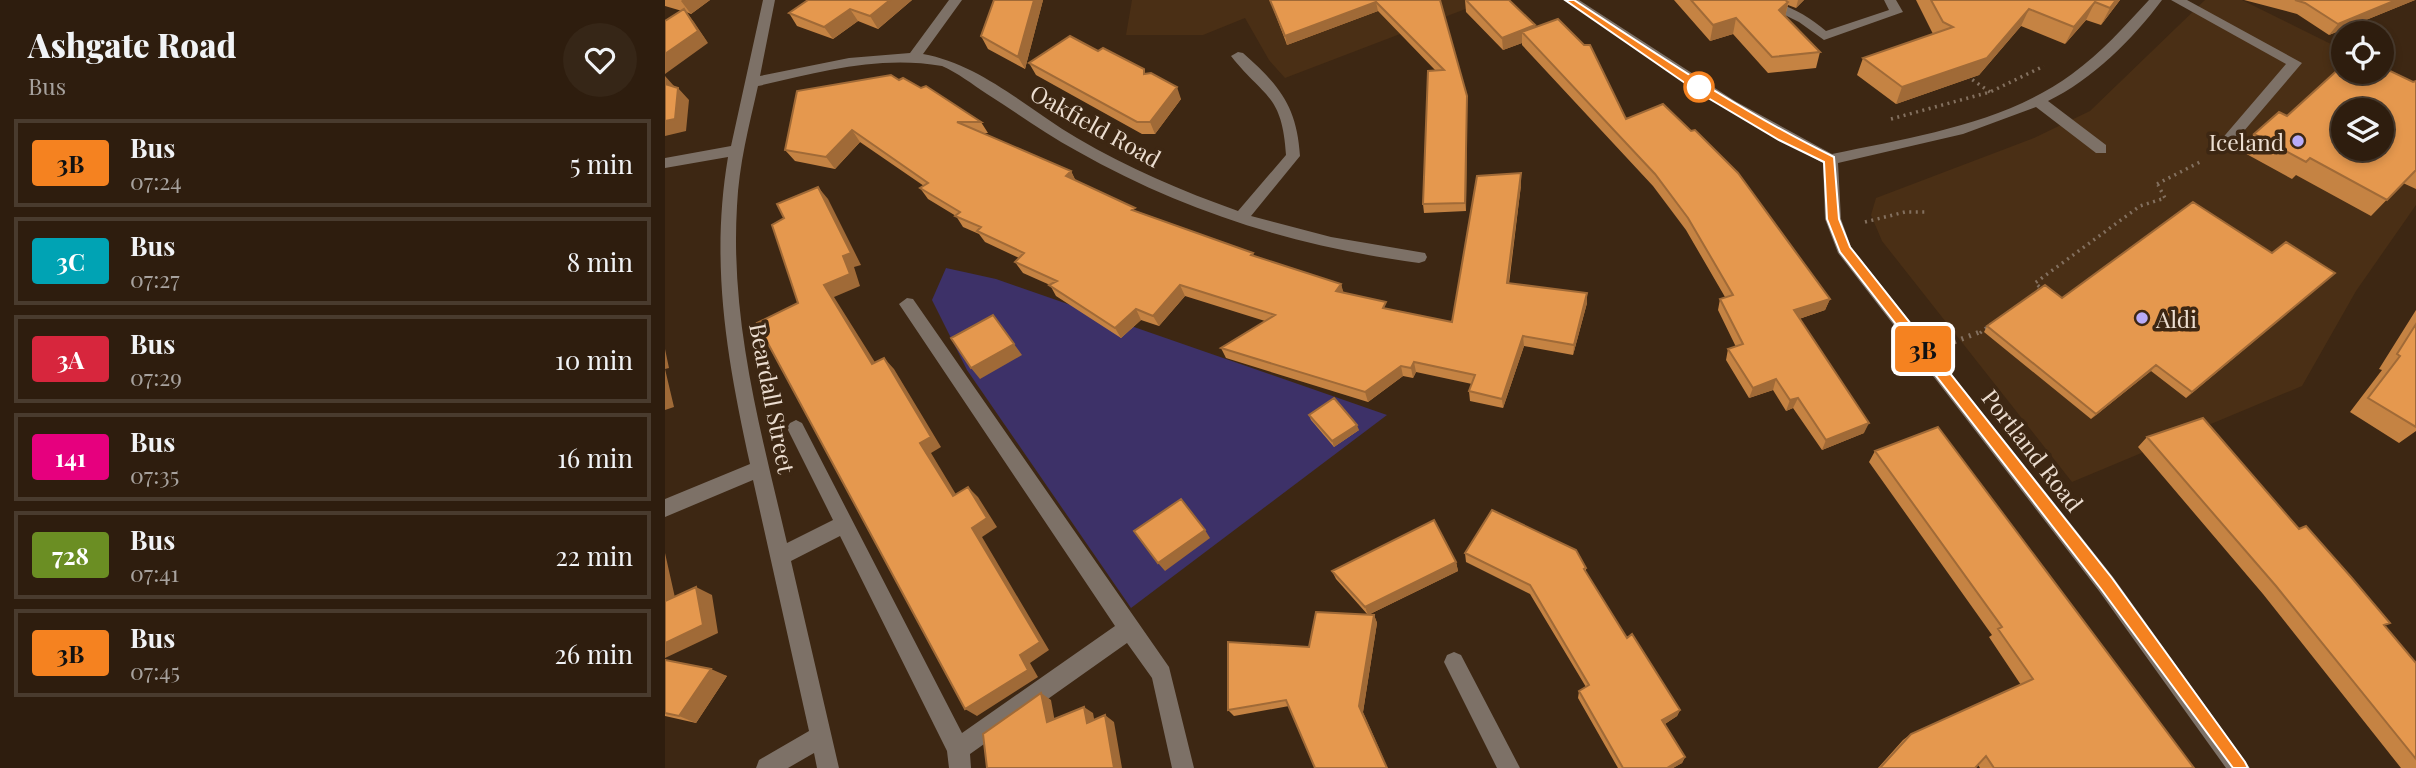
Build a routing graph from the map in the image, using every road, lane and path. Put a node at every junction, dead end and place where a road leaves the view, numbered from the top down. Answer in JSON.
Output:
{"nodes":[{"id":1,"x":769,"y":0,"type":"edge"},
{"id":2,"x":956,"y":0,"type":"edge"},
{"id":3,"x":1570,"y":0,"type":"edge"},
{"id":4,"x":1760,"y":0,"type":"edge"},
{"id":5,"x":2156,"y":0,"type":"edge"},
{"id":6,"x":2177,"y":0,"type":"edge"},
{"id":7,"x":1894,"y":6,"type":"edge"},
{"id":8,"x":1238,"y":55,"type":"dead end"},
{"id":9,"x":914,"y":57,"type":"junction"},
{"id":10,"x":2046,"y":64,"type":"dead end"},
{"id":11,"x":1960,"y":71,"type":"edge"},
{"id":12,"x":755,"y":82,"type":"junction"},
{"id":13,"x":1990,"y":92,"type":"junction"},
{"id":14,"x":2037,"y":100,"type":"junction"},
{"id":15,"x":1886,"y":120,"type":"dead end"},
{"id":16,"x":2221,"y":148,"type":"joint"},
{"id":17,"x":2101,"y":149,"type":"dead end"},
{"id":18,"x":739,"y":150,"type":"junction"},
{"id":19,"x":1830,"y":160,"type":"junction"},
{"id":20,"x":665,"y":163,"type":"edge"},
{"id":21,"x":1927,"y":212,"type":"dead end"},
{"id":22,"x":1240,"y":219,"type":"junction"},
{"id":23,"x":1865,"y":222,"type":"dead end"},
{"id":24,"x":1419,"y":257,"type":"dead end"},
{"id":25,"x":2031,"y":296,"type":"edge"},
{"id":26,"x":907,"y":304,"type":"dead end"},
{"id":27,"x":1999,"y":319,"type":"edge"},
{"id":28,"x":1947,"y":333,"type":"dead end"},
{"id":29,"x":796,"y":428,"type":"dead end"},
{"id":30,"x":761,"y":468,"type":"junction"},
{"id":31,"x":665,"y":508,"type":"edge"},
{"id":32,"x":844,"y":524,"type":"junction"},
{"id":33,"x":781,"y":556,"type":"junction"},
{"id":34,"x":1129,"y":629,"type":"junction"},
{"id":35,"x":1454,"y":662,"type":"dead end"},
{"id":36,"x":822,"y":736,"type":"junction"},
{"id":37,"x":959,"y":759,"type":"edge"},
{"id":38,"x":767,"y":768,"type":"edge"},
{"id":39,"x":828,"y":768,"type":"edge"},
{"id":40,"x":1183,"y":768,"type":"edge"},
{"id":41,"x":1509,"y":768,"type":"edge"},
{"id":42,"x":2239,"y":768,"type":"edge"}],
"edges":[{"from":1,"to":12,"type":"street","name":"Beardall Street"},
{"from":2,"to":9,"type":"street"},
{"from":3,"to":19,"type":"street"},
{"from":4,"to":7,"type":"street"},
{"from":5,"to":14,"type":"street"},
{"from":6,"to":16,"type":"street"},
{"from":8,"to":22,"type":"street"},
{"from":9,"to":12,"type":"street","name":"Oakfield Road"},
{"from":9,"to":22,"type":"street","name":"Oakfield Road"},
{"from":10,"to":13,"type":"path"},
{"from":11,"to":13,"type":"path"},
{"from":12,"to":18,"type":"street","name":"Beardall Street"},
{"from":13,"to":15,"type":"path"},
{"from":14,"to":17,"type":"street"},
{"from":14,"to":19,"type":"street"},
{"from":16,"to":25,"type":"path"},
{"from":18,"to":20,"type":"street"},
{"from":18,"to":30,"type":"street","name":"Beardall Street"},
{"from":19,"to":42,"type":"street","name":"Portland Road"},
{"from":21,"to":23,"type":"path"},
{"from":22,"to":24,"type":"street","name":"Oakfield Road"},
{"from":26,"to":34,"type":"street"},
{"from":27,"to":28,"type":"path"},
{"from":29,"to":32,"type":"street","name":"Beardall Street"},
{"from":30,"to":31,"type":"street"},
{"from":30,"to":33,"type":"street","name":"Beardall Street"},
{"from":32,"to":33,"type":"street"},
{"from":32,"to":37,"type":"street","name":"Beardall Street"},
{"from":33,"to":36,"type":"street","name":"Beardall Street"},
{"from":34,"to":37,"type":"street"},
{"from":34,"to":40,"type":"street"},
{"from":35,"to":41,"type":"street"},
{"from":36,"to":38,"type":"street"},
{"from":36,"to":39,"type":"street","name":"Beardall Street"}]}
